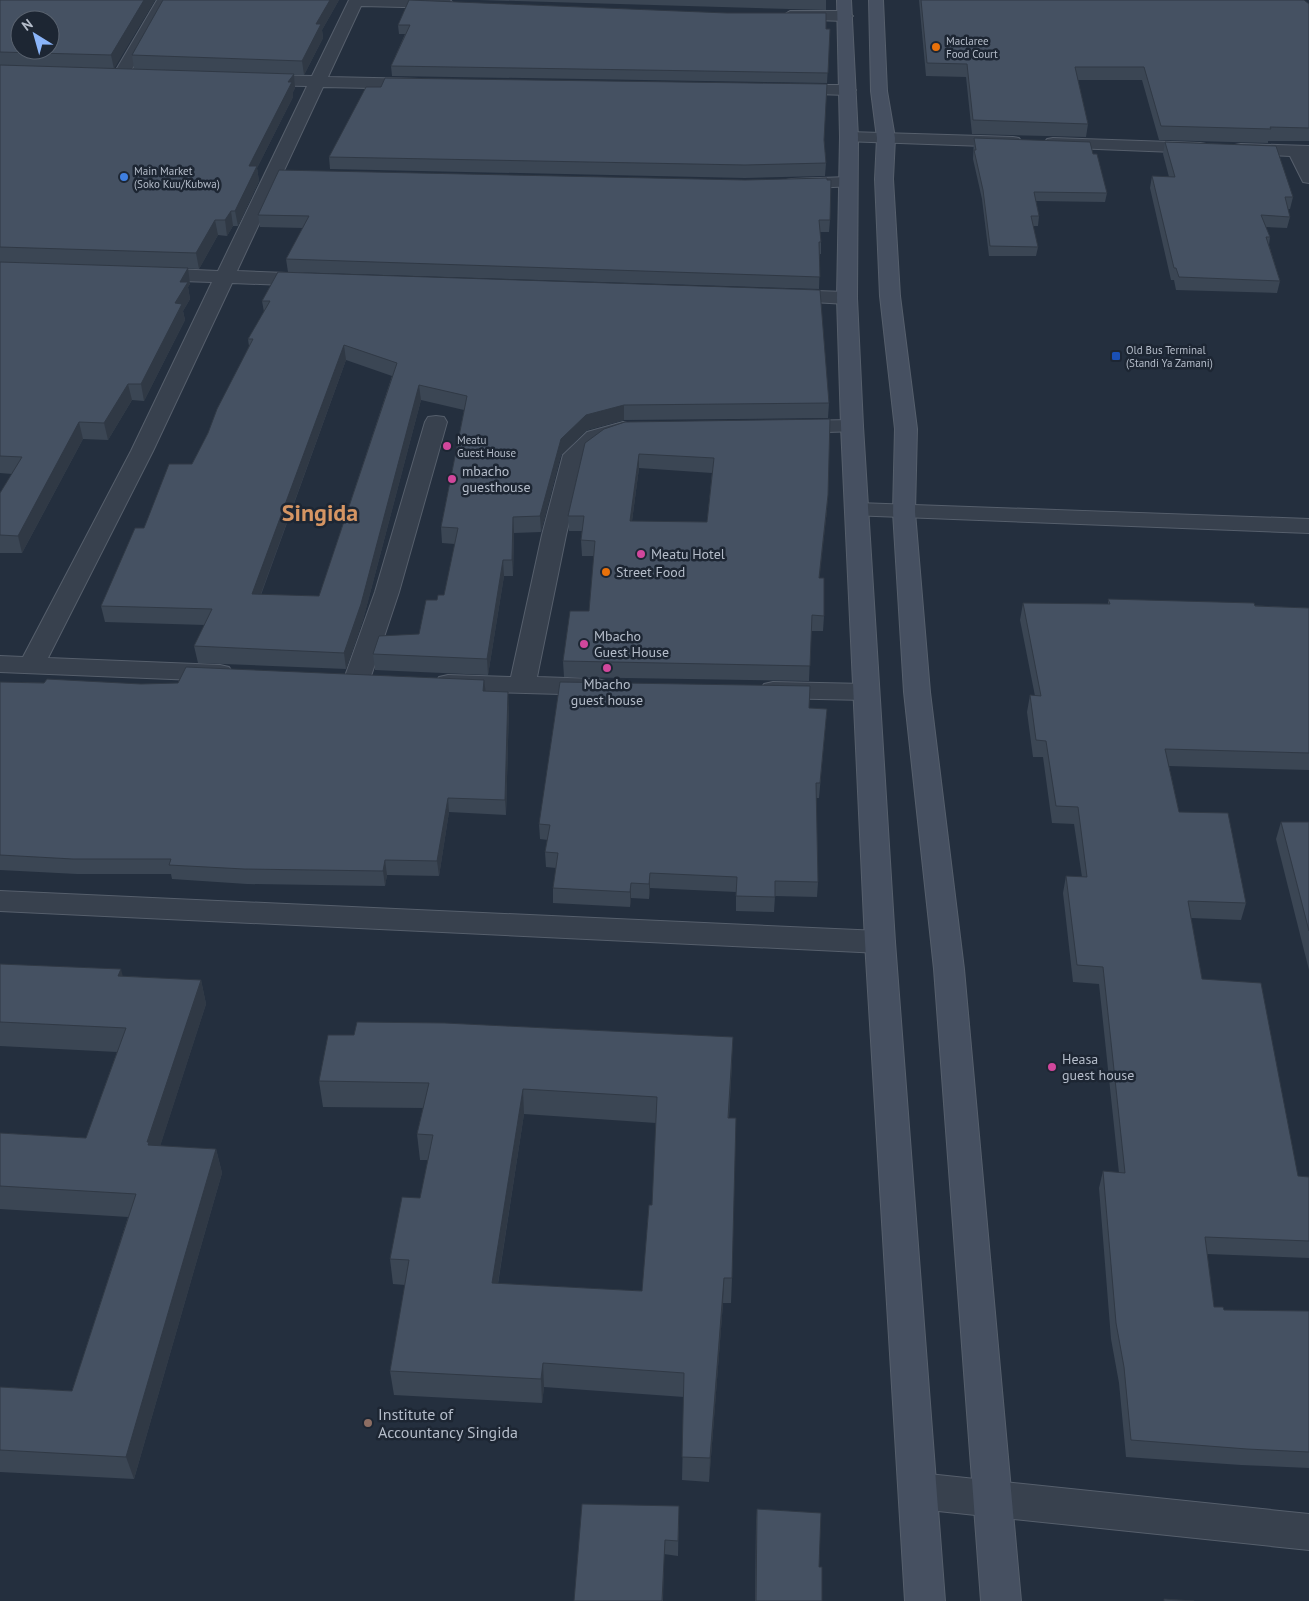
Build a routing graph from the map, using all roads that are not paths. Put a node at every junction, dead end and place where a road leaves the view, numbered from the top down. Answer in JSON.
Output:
{"nodes":[{"id":1,"x":164,"y":0,"type":"edge"},
{"id":2,"x":356,"y":0,"type":"edge"},
{"id":3,"x":876,"y":0,"type":"edge"},
{"id":4,"x":458,"y":4,"type":"edge"},
{"id":5,"x":845,"y":8,"type":"edge"},
{"id":6,"x":776,"y":16,"type":"edge"},
{"id":7,"x":103,"y":75,"type":"edge"},
{"id":8,"x":121,"y":76,"type":"junction"},
{"id":9,"x":141,"y":76,"type":"edge"},
{"id":10,"x":239,"y":79,"type":"edge"},
{"id":11,"x":318,"y":82,"type":"junction"},
{"id":12,"x":433,"y":84,"type":"edge"},
{"id":13,"x":768,"y":90,"type":"edge"},
{"id":14,"x":848,"y":90,"type":"junction"},
{"id":15,"x":849,"y":137,"type":"junction"},
{"id":16,"x":886,"y":138,"type":"junction"},
{"id":17,"x":1303,"y":151,"type":"edge"},
{"id":18,"x":1309,"y":178,"type":"edge"},
{"id":19,"x":848,"y":182,"type":"junction"},
{"id":20,"x":772,"y":185,"type":"edge"},
{"id":21,"x":137,"y":274,"type":"edge"},
{"id":22,"x":225,"y":277,"type":"junction"},
{"id":23,"x":332,"y":280,"type":"edge"},
{"id":24,"x":761,"y":296,"type":"edge"},
{"id":25,"x":847,"y":298,"type":"junction"},
{"id":26,"x":436,"y":422,"type":"dead end"},
{"id":27,"x":852,"y":426,"type":"junction"},
{"id":28,"x":773,"y":427,"type":"edge"},
{"id":29,"x":644,"y":428,"type":"edge"},
{"id":30,"x":858,"y":510,"type":"junction"},
{"id":31,"x":904,"y":512,"type":"junction"},
{"id":32,"x":1309,"y":526,"type":"edge"},
{"id":33,"x":0,"y":664,"type":"edge"},
{"id":34,"x":31,"y":666,"type":"junction"},
{"id":35,"x":248,"y":674,"type":"edge"},
{"id":36,"x":386,"y":680,"type":"edge"},
{"id":37,"x":425,"y":682,"type":"edge"},
{"id":38,"x":522,"y":686,"type":"junction"},
{"id":39,"x":620,"y":687,"type":"edge"},
{"id":40,"x":748,"y":690,"type":"edge"},
{"id":41,"x":866,"y":692,"type":"junction"},
{"id":42,"x":0,"y":901,"type":"edge"},
{"id":43,"x":880,"y":942,"type":"junction"},
{"id":44,"x":919,"y":1491,"type":"junction"},
{"id":45,"x":992,"y":1500,"type":"junction"},
{"id":46,"x":1309,"y":1532,"type":"edge"},
{"id":47,"x":925,"y":1601,"type":"edge"},
{"id":48,"x":1001,"y":1601,"type":"edge"}],
"edges":[{"from":1,"to":8,"type":"street"},
{"from":2,"to":4,"type":"street"},
{"from":2,"to":11,"type":"street"},
{"from":3,"to":16,"type":"main road"},
{"from":5,"to":6,"type":"street"},
{"from":5,"to":14,"type":"main road"},
{"from":7,"to":8,"type":"street"},
{"from":8,"to":9,"type":"street"},
{"from":10,"to":11,"type":"street"},
{"from":11,"to":12,"type":"street"},
{"from":11,"to":22,"type":"street"},
{"from":13,"to":14,"type":"street"},
{"from":14,"to":15,"type":"main road"},
{"from":15,"to":16,"type":"street"},
{"from":15,"to":19,"type":"main road"},
{"from":16,"to":17,"type":"street"},
{"from":16,"to":31,"type":"main road"},
{"from":17,"to":18,"type":"street"},
{"from":19,"to":20,"type":"street"},
{"from":19,"to":25,"type":"main road"},
{"from":21,"to":22,"type":"street"},
{"from":22,"to":23,"type":"street"},
{"from":22,"to":34,"type":"street"},
{"from":24,"to":25,"type":"street"},
{"from":25,"to":27,"type":"main road"},
{"from":26,"to":36,"type":"street"},
{"from":27,"to":28,"type":"street"},
{"from":27,"to":30,"type":"main road"},
{"from":29,"to":38,"type":"street"},
{"from":30,"to":31,"type":"street"},
{"from":30,"to":41,"type":"main road"},
{"from":31,"to":32,"type":"street"},
{"from":31,"to":45,"type":"main road"},
{"from":33,"to":34,"type":"street"},
{"from":34,"to":35,"type":"street"},
{"from":37,"to":38,"type":"street"},
{"from":38,"to":39,"type":"street"},
{"from":40,"to":41,"type":"street"},
{"from":41,"to":43,"type":"main road"},
{"from":42,"to":43,"type":"street"},
{"from":43,"to":44,"type":"main road"},
{"from":44,"to":45,"type":"street"},
{"from":44,"to":47,"type":"main road"},
{"from":45,"to":46,"type":"street"},
{"from":45,"to":48,"type":"main road"}]}
